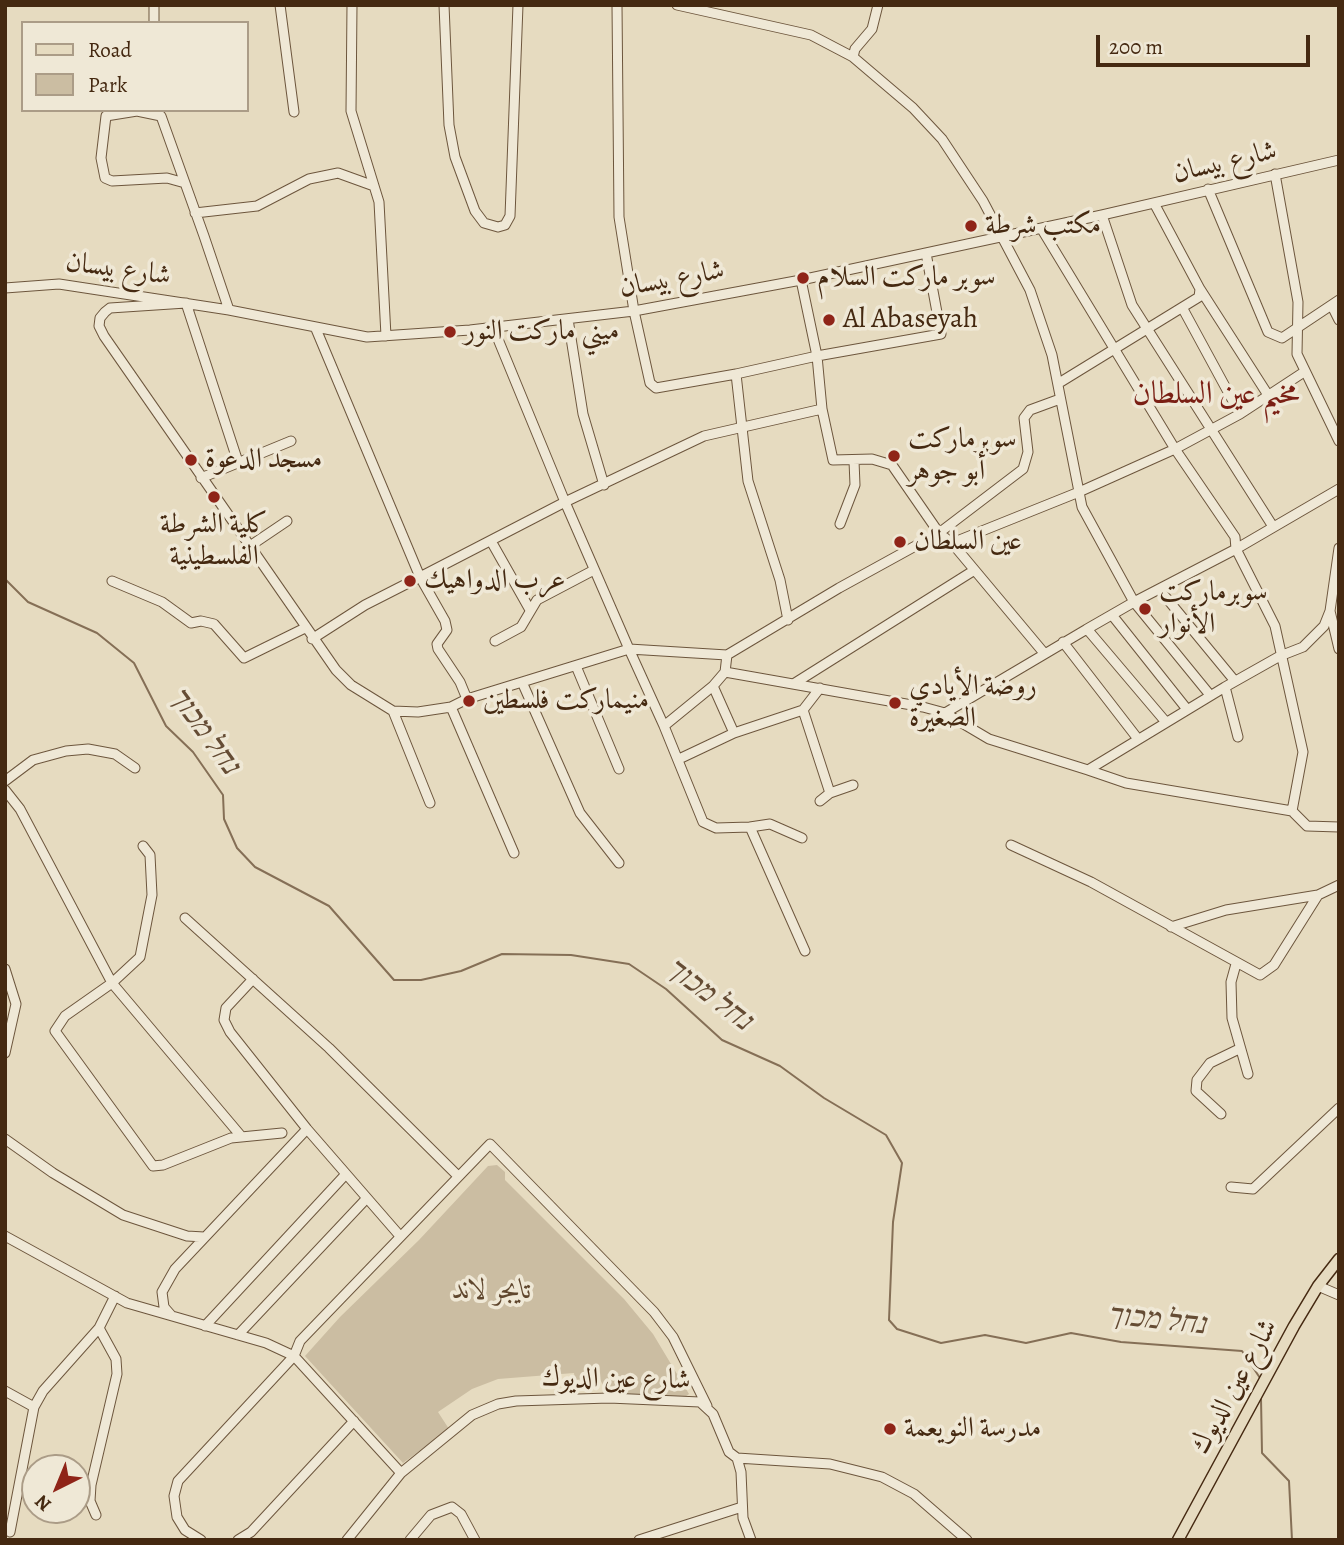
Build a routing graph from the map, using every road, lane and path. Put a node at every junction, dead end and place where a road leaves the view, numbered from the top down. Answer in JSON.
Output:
{"nodes":[{"id":1,"x":280,"y":5,"type":"edge"},
{"id":2,"x":352,"y":5,"type":"edge"},
{"id":3,"x":444,"y":5,"type":"edge"},
{"id":4,"x":518,"y":5,"type":"edge"},
{"id":5,"x":617,"y":5,"type":"edge"},
{"id":6,"x":677,"y":5,"type":"edge"},
{"id":7,"x":878,"y":5,"type":"edge"},
{"id":8,"x":853,"y":57,"type":"junction"},
{"id":9,"x":131,"y":112,"type":"edge"},
{"id":10,"x":294,"y":112,"type":"dead end"},
{"id":11,"x":160,"y":113,"type":"edge"},
{"id":12,"x":1339,"y":160,"type":"edge"},
{"id":13,"x":1275,"y":174,"type":"junction"},
{"id":14,"x":185,"y":183,"type":"junction"},
{"id":15,"x":374,"y":186,"type":"junction"},
{"id":16,"x":1208,"y":190,"type":"junction"},
{"id":17,"x":1154,"y":203,"type":"junction"},
{"id":18,"x":195,"y":213,"type":"junction"},
{"id":19,"x":1102,"y":215,"type":"junction"},
{"id":20,"x":1041,"y":228,"type":"junction"},
{"id":21,"x":1000,"y":237,"type":"junction"},
{"id":22,"x":926,"y":253,"type":"junction"},
{"id":23,"x":801,"y":280,"type":"junction"},
{"id":24,"x":5,"y":288,"type":"edge"},
{"id":25,"x":1200,"y":289,"type":"junction"},
{"id":26,"x":186,"y":303,"type":"junction"},
{"id":27,"x":1336,"y":303,"type":"edge"},
{"id":28,"x":229,"y":310,"type":"junction"},
{"id":29,"x":1183,"y":310,"type":"junction"},
{"id":30,"x":634,"y":311,"type":"junction"},
{"id":31,"x":568,"y":319,"type":"junction"},
{"id":32,"x":1339,"y":320,"type":"edge"},
{"id":33,"x":493,"y":327,"type":"junction"},
{"id":34,"x":316,"y":329,"type":"junction"},
{"id":35,"x":1300,"y":329,"type":"junction"},
{"id":36,"x":1148,"y":330,"type":"junction"},
{"id":37,"x":386,"y":336,"type":"junction"},
{"id":38,"x":1113,"y":348,"type":"junction"},
{"id":39,"x":817,"y":356,"type":"junction"},
{"id":40,"x":1304,"y":372,"type":"junction"},
{"id":41,"x":736,"y":374,"type":"junction"},
{"id":42,"x":1059,"y":383,"type":"junction"},
{"id":43,"x":1268,"y":395,"type":"junction"},
{"id":44,"x":1060,"y":399,"type":"junction"},
{"id":45,"x":822,"y":409,"type":"junction"},
{"id":46,"x":1240,"y":414,"type":"junction"},
{"id":47,"x":743,"y":426,"type":"junction"},
{"id":48,"x":1210,"y":428,"type":"junction"},
{"id":49,"x":1339,"y":440,"type":"edge"},
{"id":50,"x":290,"y":441,"type":"dead end"},
{"id":51,"x":1175,"y":449,"type":"junction"},
{"id":52,"x":854,"y":461,"type":"junction"},
{"id":53,"x":238,"y":462,"type":"junction"},
{"id":54,"x":201,"y":478,"type":"junction"},
{"id":55,"x":604,"y":485,"type":"junction"},
{"id":56,"x":1338,"y":490,"type":"edge"},
{"id":57,"x":1079,"y":492,"type":"junction"},
{"id":58,"x":565,"y":502,"type":"junction"},
{"id":59,"x":1339,"y":503,"type":"edge"},
{"id":60,"x":287,"y":521,"type":"dead end"},
{"id":61,"x":840,"y":524,"type":"dead end"},
{"id":62,"x":1272,"y":525,"type":"junction"},
{"id":63,"x":939,"y":533,"type":"junction"},
{"id":64,"x":491,"y":541,"type":"junction"},
{"id":65,"x":952,"y":543,"type":"junction"},
{"id":66,"x":250,"y":546,"type":"junction"},
{"id":67,"x":1339,"y":548,"type":"edge"},
{"id":68,"x":1236,"y":549,"type":"junction"},
{"id":69,"x":594,"y":570,"type":"junction"},
{"id":70,"x":973,"y":571,"type":"junction"},
{"id":71,"x":420,"y":577,"type":"junction"},
{"id":72,"x":112,"y":580,"type":"dead end"},
{"id":73,"x":1159,"y":589,"type":"junction"},
{"id":74,"x":1134,"y":602,"type":"junction"},
{"id":75,"x":530,"y":610,"type":"junction"},
{"id":76,"x":1330,"y":611,"type":"junction"},
{"id":77,"x":1112,"y":615,"type":"junction"},
{"id":78,"x":788,"y":620,"type":"junction"},
{"id":79,"x":305,"y":628,"type":"junction"},
{"id":80,"x":1087,"y":629,"type":"junction"},
{"id":81,"x":312,"y":639,"type":"junction"},
{"id":82,"x":495,"y":641,"type":"dead end"},
{"id":83,"x":1063,"y":642,"type":"junction"},
{"id":84,"x":629,"y":649,"type":"junction"},
{"id":85,"x":1339,"y":649,"type":"edge"},
{"id":86,"x":1044,"y":653,"type":"junction"},
{"id":87,"x":727,"y":655,"type":"junction"},
{"id":88,"x":1280,"y":656,"type":"junction"},
{"id":89,"x":576,"y":666,"type":"junction"},
{"id":90,"x":725,"y":672,"type":"junction"},
{"id":91,"x":1234,"y":680,"type":"junction"},
{"id":92,"x":522,"y":682,"type":"junction"},
{"id":93,"x":795,"y":683,"type":"junction"},
{"id":94,"x":713,"y":686,"type":"junction"},
{"id":95,"x":1225,"y":687,"type":"junction"},
{"id":96,"x":820,"y":688,"type":"junction"},
{"id":97,"x":1210,"y":695,"type":"junction"},
{"id":98,"x":467,"y":699,"type":"junction"},
{"id":99,"x":451,"y":708,"type":"junction"},
{"id":100,"x":1186,"y":708,"type":"junction"},
{"id":101,"x":803,"y":710,"type":"junction"},
{"id":102,"x":393,"y":711,"type":"junction"},
{"id":103,"x":945,"y":713,"type":"junction"},
{"id":104,"x":1165,"y":721,"type":"junction"},
{"id":105,"x":664,"y":726,"type":"junction"},
{"id":106,"x":734,"y":733,"type":"junction"},
{"id":107,"x":1238,"y":737,"type":"dead end"},
{"id":108,"x":1138,"y":739,"type":"junction"},
{"id":109,"x":679,"y":759,"type":"junction"},
{"id":110,"x":135,"y":768,"type":"dead end"},
{"id":111,"x":619,"y":769,"type":"dead end"},
{"id":112,"x":1088,"y":770,"type":"junction"},
{"id":113,"x":5,"y":781,"type":"edge"},
{"id":114,"x":853,"y":785,"type":"dead end"},
{"id":115,"x":5,"y":790,"type":"edge"},
{"id":116,"x":830,"y":793,"type":"junction"},
{"id":117,"x":820,"y":801,"type":"dead end"},
{"id":118,"x":430,"y":803,"type":"dead end"},
{"id":119,"x":1292,"y":811,"type":"junction"},
{"id":120,"x":750,"y":827,"type":"junction"},
{"id":121,"x":1339,"y":827,"type":"edge"},
{"id":122,"x":802,"y":838,"type":"dead end"},
{"id":123,"x":1011,"y":845,"type":"dead end"},
{"id":124,"x":143,"y":846,"type":"dead end"},
{"id":125,"x":514,"y":853,"type":"dead end"},
{"id":126,"x":619,"y":863,"type":"dead end"},
{"id":127,"x":1339,"y":885,"type":"edge"},
{"id":128,"x":1318,"y":895,"type":"junction"},
{"id":129,"x":185,"y":918,"type":"dead end"},
{"id":130,"x":1171,"y":927,"type":"junction"},
{"id":131,"x":805,"y":951,"type":"dead end"},
{"id":132,"x":1236,"y":964,"type":"junction"},
{"id":133,"x":5,"y":969,"type":"edge"},
{"id":134,"x":253,"y":979,"type":"junction"},
{"id":135,"x":112,"y":983,"type":"junction"},
{"id":136,"x":1239,"y":1049,"type":"junction"},
{"id":137,"x":5,"y":1053,"type":"edge"},
{"id":138,"x":1248,"y":1074,"type":"dead end"},
{"id":139,"x":1339,"y":1108,"type":"edge"},
{"id":140,"x":1221,"y":1114,"type":"dead end"},
{"id":141,"x":307,"y":1129,"type":"junction"},
{"id":142,"x":282,"y":1133,"type":"dead end"},
{"id":143,"x":241,"y":1136,"type":"junction"},
{"id":144,"x":5,"y":1139,"type":"edge"},
{"id":145,"x":346,"y":1174,"type":"junction"},
{"id":146,"x":458,"y":1176,"type":"junction"},
{"id":147,"x":1231,"y":1187,"type":"dead end"},
{"id":148,"x":367,"y":1198,"type":"junction"},
{"id":149,"x":5,"y":1236,"type":"edge"},
{"id":150,"x":400,"y":1236,"type":"junction"},
{"id":151,"x":204,"y":1237,"type":"junction"},
{"id":152,"x":1339,"y":1259,"type":"edge"},
{"id":153,"x":1318,"y":1286,"type":"junction"},
{"id":154,"x":162,"y":1292,"type":"junction"},
{"id":155,"x":1339,"y":1295,"type":"edge"},
{"id":156,"x":115,"y":1296,"type":"junction"},
{"id":157,"x":141,"y":1307,"type":"junction"},
{"id":158,"x":172,"y":1316,"type":"junction"},
{"id":159,"x":205,"y":1326,"type":"junction"},
{"id":160,"x":99,"y":1328,"type":"junction"},
{"id":161,"x":238,"y":1335,"type":"junction"},
{"id":162,"x":294,"y":1356,"type":"junction"},
{"id":163,"x":5,"y":1391,"type":"edge"},
{"id":164,"x":707,"y":1406,"type":"junction"},
{"id":165,"x":34,"y":1407,"type":"junction"},
{"id":166,"x":354,"y":1421,"type":"junction"},
{"id":167,"x":737,"y":1458,"type":"junction"},
{"id":168,"x":401,"y":1473,"type":"junction"},
{"id":169,"x":742,"y":1507,"type":"junction"},
{"id":170,"x":96,"y":1515,"type":"dead end"},
{"id":171,"x":10,"y":1533,"type":"edge"},
{"id":172,"x":962,"y":1538,"type":"edge"},
{"id":173,"x":201,"y":1540,"type":"edge"},
{"id":174,"x":238,"y":1540,"type":"edge"},
{"id":175,"x":347,"y":1540,"type":"edge"},
{"id":176,"x":410,"y":1540,"type":"edge"},
{"id":177,"x":475,"y":1540,"type":"edge"},
{"id":178,"x":639,"y":1540,"type":"edge"},
{"id":179,"x":751,"y":1540,"type":"edge"},
{"id":180,"x":1178,"y":1540,"type":"edge"}],
"edges":[{"from":1,"to":10,"type":"street"},
{"from":2,"to":15,"type":"street"},
{"from":3,"to":4,"type":"street"},
{"from":5,"to":30,"type":"street"},
{"from":6,"to":8,"type":"street"},
{"from":7,"to":8,"type":"street"},
{"from":8,"to":21,"type":"street"},
{"from":9,"to":14,"type":"street"},
{"from":11,"to":14,"type":"street"},
{"from":12,"to":13,"type":"street","name":"شارع بيسان"},
{"from":13,"to":16,"type":"street","name":"شارع بيسان"},
{"from":13,"to":35,"type":"street"},
{"from":14,"to":18,"type":"street"},
{"from":15,"to":18,"type":"street"},
{"from":15,"to":37,"type":"street"},
{"from":16,"to":17,"type":"street","name":"شارع بيسان"},
{"from":16,"to":35,"type":"street"},
{"from":17,"to":19,"type":"street","name":"شارع بيسان"},
{"from":17,"to":25,"type":"street"},
{"from":18,"to":28,"type":"street"},
{"from":19,"to":20,"type":"street","name":"شارع بيسان"},
{"from":19,"to":36,"type":"street"},
{"from":20,"to":21,"type":"street","name":"شارع بيسان"},
{"from":20,"to":38,"type":"street"},
{"from":21,"to":22,"type":"street","name":"شارع بيسان"},
{"from":21,"to":42,"type":"street"},
{"from":22,"to":23,"type":"street","name":"شارع بيسان"},
{"from":22,"to":39,"type":"street"},
{"from":23,"to":30,"type":"street","name":"شارع بيسان"},
{"from":23,"to":39,"type":"street"},
{"from":24,"to":26,"type":"street","name":"شارع بيسان"},
{"from":25,"to":29,"type":"street"},
{"from":25,"to":43,"type":"street"},
{"from":26,"to":28,"type":"street","name":"شارع بيسان"},
{"from":26,"to":53,"type":"street"},
{"from":26,"to":54,"type":"street"},
{"from":27,"to":32,"type":"street"},
{"from":27,"to":35,"type":"street"},
{"from":28,"to":34,"type":"street","name":"شارع بيسان"},
{"from":29,"to":36,"type":"street"},
{"from":29,"to":46,"type":"street"},
{"from":30,"to":31,"type":"street","name":"شارع بيسان"},
{"from":30,"to":41,"type":"street"},
{"from":31,"to":33,"type":"street","name":"شارع بيسان"},
{"from":31,"to":55,"type":"street"},
{"from":33,"to":37,"type":"street","name":"شارع بيسان"},
{"from":33,"to":58,"type":"street"},
{"from":34,"to":37,"type":"street","name":"شارع بيسان"},
{"from":34,"to":71,"type":"street"},
{"from":35,"to":40,"type":"street"},
{"from":36,"to":38,"type":"street"},
{"from":36,"to":48,"type":"street"},
{"from":38,"to":42,"type":"street"},
{"from":38,"to":51,"type":"street"},
{"from":39,"to":41,"type":"street"},
{"from":39,"to":45,"type":"street"},
{"from":40,"to":43,"type":"street"},
{"from":40,"to":49,"type":"street"},
{"from":41,"to":47,"type":"street"},
{"from":42,"to":44,"type":"street"},
{"from":43,"to":46,"type":"street"},
{"from":44,"to":57,"type":"street"},
{"from":44,"to":63,"type":"street"},
{"from":45,"to":47,"type":"street"},
{"from":45,"to":52,"type":"street"},
{"from":46,"to":48,"type":"street"},
{"from":47,"to":55,"type":"street"},
{"from":47,"to":78,"type":"street"},
{"from":48,"to":51,"type":"street"},
{"from":48,"to":62,"type":"street"},
{"from":50,"to":53,"type":"street"},
{"from":51,"to":57,"type":"street"},
{"from":51,"to":68,"type":"street"},
{"from":52,"to":61,"type":"street"},
{"from":52,"to":63,"type":"street"},
{"from":53,"to":54,"type":"street"},
{"from":54,"to":66,"type":"street"},
{"from":55,"to":58,"type":"street"},
{"from":56,"to":59,"type":"street"},
{"from":56,"to":62,"type":"street"},
{"from":57,"to":65,"type":"street"},
{"from":57,"to":74,"type":"street"},
{"from":58,"to":64,"type":"street"},
{"from":58,"to":69,"type":"street"},
{"from":60,"to":66,"type":"street"},
{"from":62,"to":68,"type":"street"},
{"from":63,"to":65,"type":"street"},
{"from":63,"to":78,"type":"street"},
{"from":64,"to":71,"type":"street"},
{"from":64,"to":75,"type":"street"},
{"from":65,"to":70,"type":"street"},
{"from":66,"to":79,"type":"street"},
{"from":67,"to":76,"type":"street"},
{"from":68,"to":73,"type":"street"},
{"from":68,"to":88,"type":"street"},
{"from":69,"to":75,"type":"street"},
{"from":69,"to":84,"type":"street"},
{"from":70,"to":86,"type":"street"},
{"from":70,"to":93,"type":"street"},
{"from":71,"to":81,"type":"street"},
{"from":71,"to":98,"type":"street"},
{"from":72,"to":79,"type":"street"},
{"from":73,"to":74,"type":"street"},
{"from":73,"to":91,"type":"street"},
{"from":74,"to":77,"type":"street"},
{"from":74,"to":97,"type":"street"},
{"from":75,"to":82,"type":"street"},
{"from":76,"to":85,"type":"street"},
{"from":76,"to":88,"type":"street"},
{"from":77,"to":80,"type":"street"},
{"from":77,"to":100,"type":"street"},
{"from":78,"to":87,"type":"street"},
{"from":79,"to":81,"type":"street"},
{"from":80,"to":83,"type":"street"},
{"from":80,"to":104,"type":"street"},
{"from":81,"to":102,"type":"street"},
{"from":83,"to":86,"type":"street"},
{"from":83,"to":108,"type":"street"},
{"from":84,"to":87,"type":"street"},
{"from":84,"to":89,"type":"street"},
{"from":84,"to":105,"type":"street"},
{"from":86,"to":103,"type":"street"},
{"from":87,"to":90,"type":"street"},
{"from":88,"to":91,"type":"street"},
{"from":88,"to":119,"type":"street"},
{"from":89,"to":92,"type":"street"},
{"from":89,"to":111,"type":"street"},
{"from":90,"to":93,"type":"street"},
{"from":90,"to":94,"type":"street"},
{"from":91,"to":95,"type":"street"},
{"from":92,"to":98,"type":"street"},
{"from":92,"to":126,"type":"street"},
{"from":93,"to":96,"type":"street"},
{"from":94,"to":105,"type":"street"},
{"from":94,"to":106,"type":"street"},
{"from":95,"to":97,"type":"street"},
{"from":95,"to":107,"type":"street"},
{"from":96,"to":101,"type":"street"},
{"from":96,"to":103,"type":"street"},
{"from":97,"to":100,"type":"street"},
{"from":98,"to":99,"type":"street"},
{"from":99,"to":102,"type":"street"},
{"from":99,"to":125,"type":"street"},
{"from":100,"to":104,"type":"street"},
{"from":101,"to":106,"type":"street"},
{"from":101,"to":116,"type":"street"},
{"from":102,"to":118,"type":"street"},
{"from":103,"to":112,"type":"street"},
{"from":104,"to":108,"type":"street"},
{"from":105,"to":109,"type":"street"},
{"from":106,"to":109,"type":"street"},
{"from":108,"to":112,"type":"street"},
{"from":109,"to":120,"type":"street"},
{"from":110,"to":113,"type":"street"},
{"from":112,"to":119,"type":"street"},
{"from":114,"to":116,"type":"street"},
{"from":115,"to":135,"type":"street"},
{"from":116,"to":117,"type":"street"},
{"from":119,"to":121,"type":"street"},
{"from":120,"to":122,"type":"street"},
{"from":120,"to":131,"type":"street"},
{"from":123,"to":130,"type":"street"},
{"from":124,"to":135,"type":"street"},
{"from":127,"to":128,"type":"street"},
{"from":128,"to":130,"type":"street"},
{"from":128,"to":132,"type":"street"},
{"from":129,"to":134,"type":"street"},
{"from":130,"to":132,"type":"street"},
{"from":132,"to":136,"type":"street"},
{"from":133,"to":137,"type":"street"},
{"from":134,"to":141,"type":"street"},
{"from":134,"to":146,"type":"street"},
{"from":135,"to":143,"type":"street"},
{"from":135,"to":143,"type":"street"},
{"from":136,"to":138,"type":"street"},
{"from":136,"to":140,"type":"street"},
{"from":139,"to":147,"type":"street"},
{"from":141,"to":145,"type":"street"},
{"from":141,"to":151,"type":"street"},
{"from":142,"to":143,"type":"street"},
{"from":144,"to":151,"type":"street"},
{"from":145,"to":148,"type":"street"},
{"from":145,"to":159,"type":"street"},
{"from":146,"to":150,"type":"street"},
{"from":146,"to":164,"type":"street"},
{"from":148,"to":150,"type":"street"},
{"from":148,"to":161,"type":"street"},
{"from":149,"to":156,"type":"street"},
{"from":150,"to":162,"type":"street"},
{"from":151,"to":154,"type":"street"},
{"from":152,"to":153,"type":"main road","name":"شارع عين الديوك"},
{"from":153,"to":155,"type":"street"},
{"from":153,"to":180,"type":"main road","name":"شارع عين الديوك"},
{"from":154,"to":157,"type":"street"},
{"from":154,"to":158,"type":"street"},
{"from":156,"to":157,"type":"street"},
{"from":156,"to":160,"type":"street"},
{"from":157,"to":158,"type":"street"},
{"from":158,"to":159,"type":"street"},
{"from":159,"to":161,"type":"street"},
{"from":160,"to":165,"type":"street"},
{"from":160,"to":170,"type":"street"},
{"from":161,"to":162,"type":"street"},
{"from":162,"to":166,"type":"street"},
{"from":162,"to":173,"type":"street"},
{"from":163,"to":165,"type":"street"},
{"from":164,"to":167,"type":"street","name":"شارع عين الديوك"},
{"from":164,"to":168,"type":"street","name":"شارع عين الديوك"},
{"from":165,"to":171,"type":"street"},
{"from":166,"to":168,"type":"street"},
{"from":166,"to":174,"type":"street"},
{"from":167,"to":169,"type":"street"},
{"from":167,"to":172,"type":"street"},
{"from":168,"to":175,"type":"street","name":"شارع عين الديوك"},
{"from":169,"to":178,"type":"street"},
{"from":169,"to":179,"type":"street"},
{"from":176,"to":177,"type":"street"}]}
